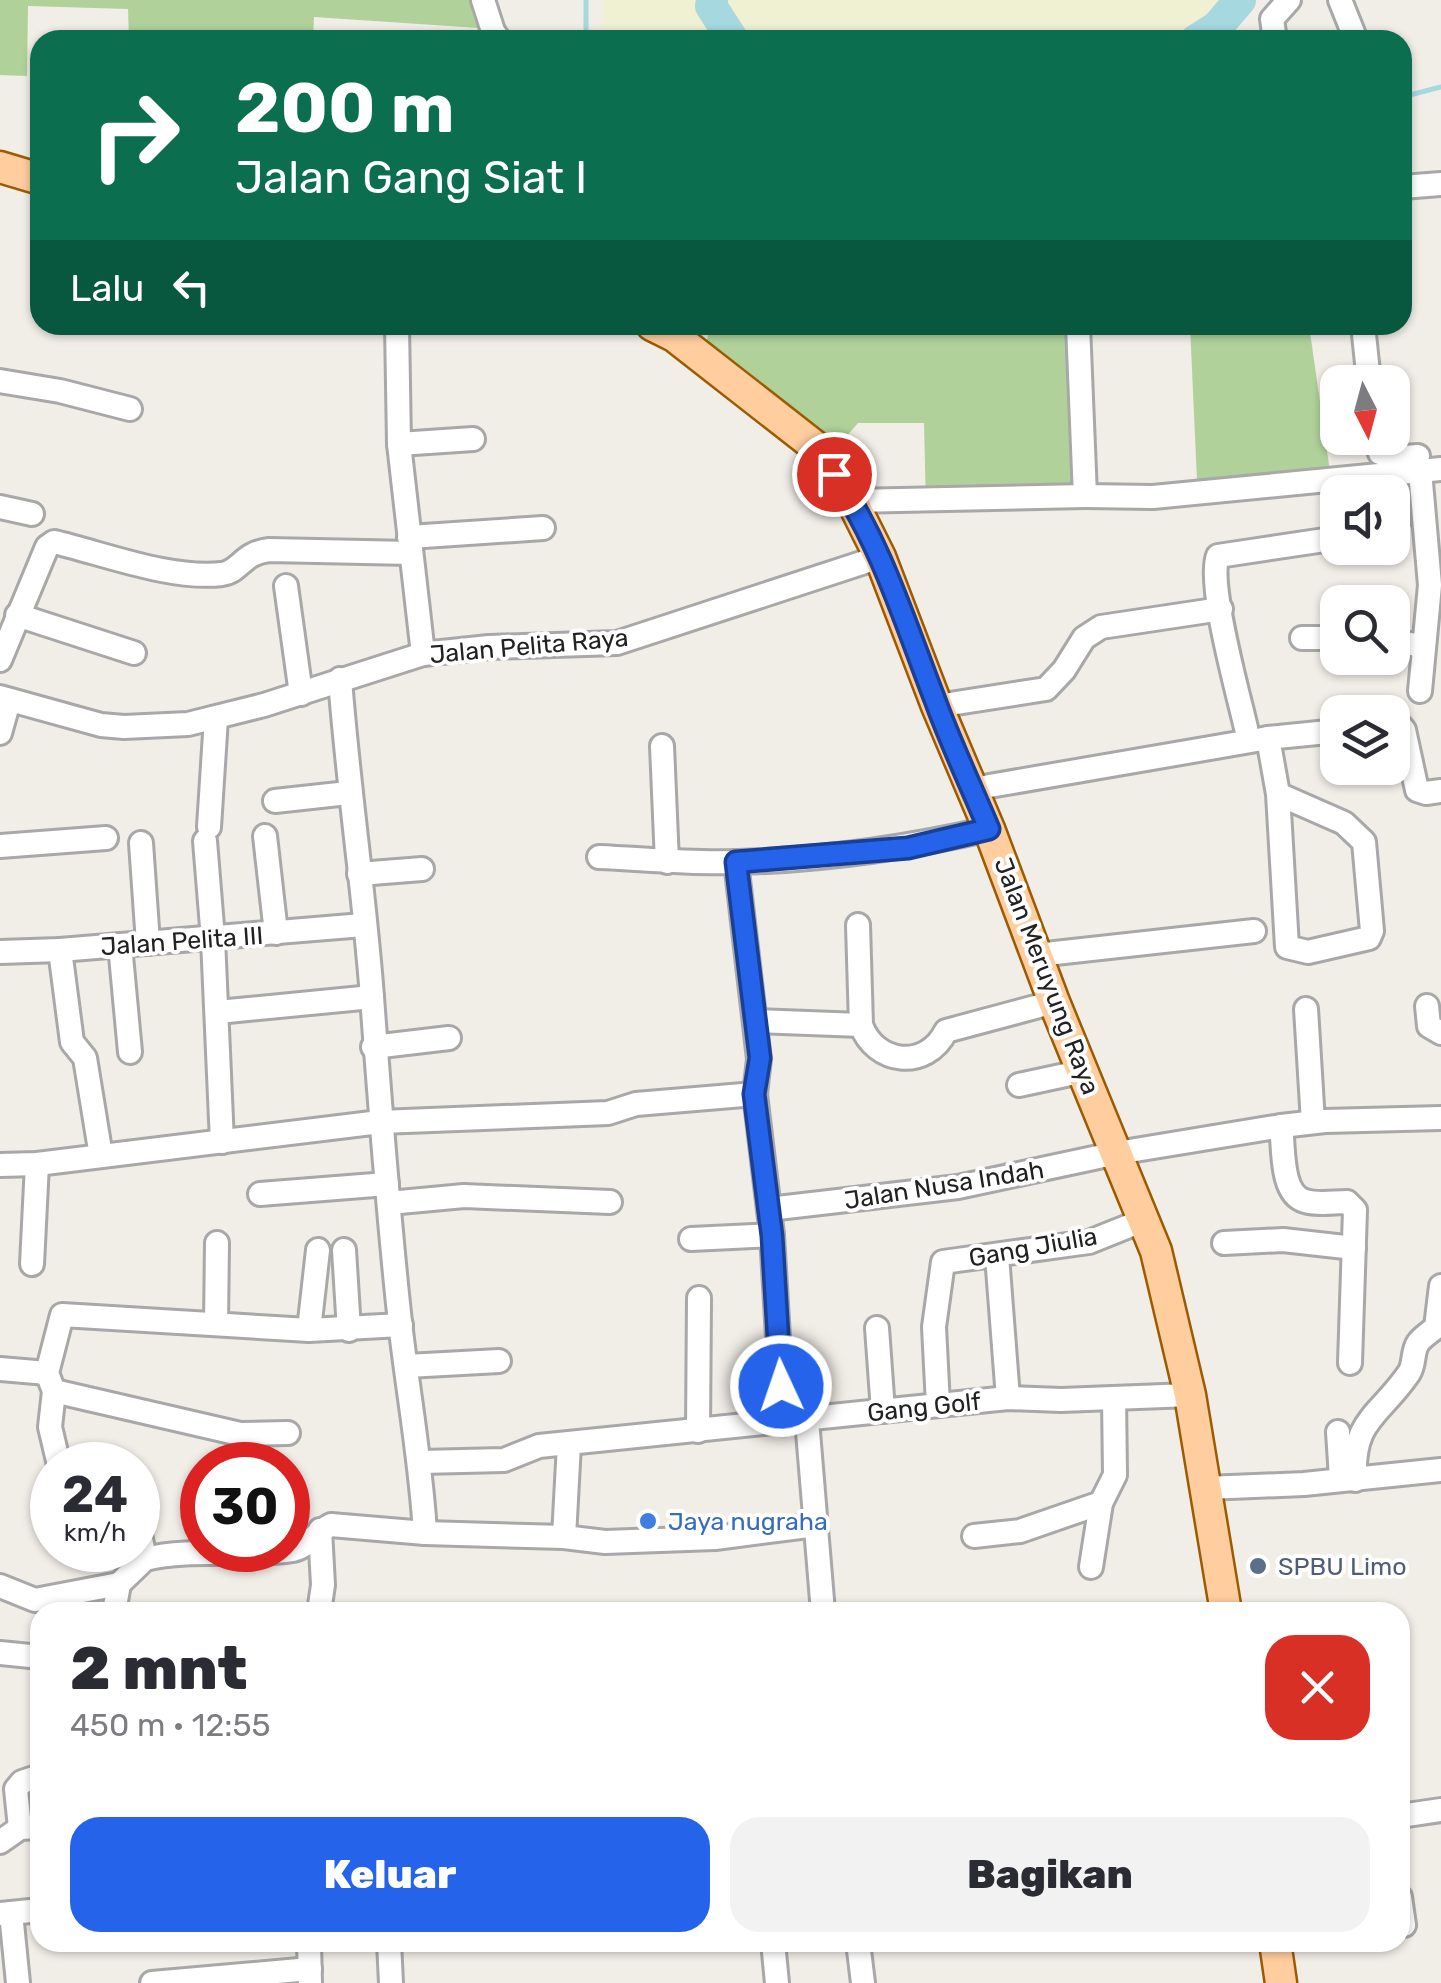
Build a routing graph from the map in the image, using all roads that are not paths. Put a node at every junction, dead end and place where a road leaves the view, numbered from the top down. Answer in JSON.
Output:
{"nodes":[{"id":1,"x":483,"y":0,"type":"edge"},
{"id":2,"x":1289,"y":0,"type":"edge"},
{"id":3,"x":1340,"y":0,"type":"edge"},
{"id":4,"x":492,"y":30,"type":"edge"},
{"id":5,"x":1274,"y":30,"type":"edge"},
{"id":6,"x":1352,"y":30,"type":"edge"},
{"id":7,"x":0,"y":167,"type":"edge"},
{"id":8,"x":30,"y":176,"type":"edge"},
{"id":9,"x":1412,"y":189,"type":"edge"},
{"id":10,"x":1440,"y":191,"type":"edge"},
{"id":11,"x":398,"y":335,"type":"edge"},
{"id":12,"x":672,"y":335,"type":"edge"},
{"id":13,"x":1078,"y":335,"type":"edge"},
{"id":14,"x":1364,"y":335,"type":"edge"},
{"id":15,"x":1367,"y":365,"type":"edge"},
{"id":16,"x":0,"y":381,"type":"edge"},
{"id":17,"x":130,"y":409,"type":"dead end"},
{"id":18,"x":473,"y":439,"type":"dead end"},
{"id":19,"x":399,"y":444,"type":"junction"},
{"id":20,"x":1441,"y":453,"type":"edge"},
{"id":21,"x":1382,"y":455,"type":"edge"},
{"id":22,"x":1394,"y":465,"type":"junction"},
{"id":23,"x":1430,"y":470,"type":"edge"},
{"id":24,"x":1395,"y":475,"type":"edge"},
{"id":25,"x":1085,"y":496,"type":"junction"},
{"id":26,"x":852,"y":501,"type":"junction"},
{"id":27,"x":0,"y":507,"type":"edge"},
{"id":28,"x":32,"y":514,"type":"dead end"},
{"id":29,"x":543,"y":528,"type":"dead end"},
{"id":30,"x":1320,"y":541,"type":"edge"},
{"id":31,"x":410,"y":545,"type":"junction"},
{"id":32,"x":880,"y":557,"type":"junction"},
{"id":33,"x":286,"y":586,"type":"dead end"},
{"id":34,"x":1221,"y":609,"type":"junction"},
{"id":35,"x":17,"y":615,"type":"junction"},
{"id":36,"x":1302,"y":638,"type":"dead end"},
{"id":37,"x":1320,"y":638,"type":"edge"},
{"id":38,"x":1410,"y":644,"type":"edge"},
{"id":39,"x":1424,"y":646,"type":"junction"},
{"id":40,"x":134,"y":652,"type":"dead end"},
{"id":41,"x":423,"y":654,"type":"junction"},
{"id":42,"x":0,"y":660,"type":"edge"},
{"id":43,"x":340,"y":679,"type":"junction"},
{"id":44,"x":1420,"y":691,"type":"dead end"},
{"id":45,"x":301,"y":694,"type":"junction"},
{"id":46,"x":4,"y":699,"type":"edge"},
{"id":47,"x":936,"y":706,"type":"junction"},
{"id":48,"x":216,"y":718,"type":"junction"},
{"id":49,"x":1246,"y":728,"type":"dead end"},
{"id":50,"x":1320,"y":733,"type":"edge"},
{"id":51,"x":0,"y":734,"type":"edge"},
{"id":52,"x":1268,"y":738,"type":"junction"},
{"id":53,"x":662,"y":746,"type":"dead end"},
{"id":54,"x":1410,"y":758,"type":"edge"},
{"id":55,"x":972,"y":788,"type":"junction"},
{"id":56,"x":1441,"y":791,"type":"edge"},
{"id":57,"x":348,"y":793,"type":"junction"},
{"id":58,"x":1278,"y":794,"type":"junction"},
{"id":59,"x":275,"y":801,"type":"dead end"},
{"id":60,"x":989,"y":829,"type":"junction"},
{"id":61,"x":265,"y":836,"type":"dead end"},
{"id":62,"x":106,"y":838,"type":"dead end"},
{"id":63,"x":141,"y":843,"type":"dead end"},
{"id":64,"x":0,"y":846,"type":"edge"},
{"id":65,"x":599,"y":857,"type":"dead end"},
{"id":66,"x":668,"y":862,"type":"junction"},
{"id":67,"x":736,"y":862,"type":"junction"},
{"id":68,"x":422,"y":869,"type":"dead end"},
{"id":69,"x":359,"y":874,"type":"junction"},
{"id":70,"x":858,"y":925,"type":"dead end"},
{"id":71,"x":363,"y":926,"type":"junction"},
{"id":72,"x":1254,"y":931,"type":"dead end"},
{"id":73,"x":276,"y":933,"type":"junction"},
{"id":74,"x":214,"y":939,"type":"junction"},
{"id":75,"x":148,"y":943,"type":"junction"},
{"id":76,"x":120,"y":945,"type":"junction"},
{"id":77,"x":60,"y":950,"type":"junction"},
{"id":78,"x":0,"y":952,"type":"edge"},
{"id":79,"x":1037,"y":955,"type":"junction"},
{"id":80,"x":372,"y":997,"type":"junction"},
{"id":81,"x":1054,"y":1002,"type":"junction"},
{"id":82,"x":1427,"y":1006,"type":"dead end"},
{"id":83,"x":1306,"y":1009,"type":"dead end"},
{"id":84,"x":218,"y":1012,"type":"junction"},
{"id":85,"x":756,"y":1021,"type":"junction"},
{"id":86,"x":861,"y":1024,"type":"junction"},
{"id":87,"x":1441,"y":1033,"type":"edge"},
{"id":88,"x":449,"y":1038,"type":"dead end"},
{"id":89,"x":373,"y":1047,"type":"junction"},
{"id":90,"x":130,"y":1052,"type":"dead end"},
{"id":91,"x":1084,"y":1070,"type":"junction"},
{"id":92,"x":1018,"y":1085,"type":"dead end"},
{"id":93,"x":754,"y":1094,"type":"junction"},
{"id":94,"x":1441,"y":1118,"type":"edge"},
{"id":95,"x":380,"y":1122,"type":"junction"},
{"id":96,"x":1313,"y":1122,"type":"junction"},
{"id":97,"x":1281,"y":1126,"type":"junction"},
{"id":98,"x":222,"y":1142,"type":"junction"},
{"id":99,"x":1117,"y":1154,"type":"junction"},
{"id":100,"x":102,"y":1156,"type":"junction"},
{"id":101,"x":37,"y":1164,"type":"junction"},
{"id":102,"x":0,"y":1165,"type":"edge"},
{"id":103,"x":388,"y":1193,"type":"junction"},
{"id":104,"x":260,"y":1194,"type":"dead end"},
{"id":105,"x":610,"y":1202,"type":"dead end"},
{"id":106,"x":769,"y":1209,"type":"junction"},
{"id":107,"x":1144,"y":1220,"type":"junction"},
{"id":108,"x":772,"y":1236,"type":"junction"},
{"id":109,"x":691,"y":1239,"type":"dead end"},
{"id":110,"x":217,"y":1243,"type":"dead end"},
{"id":111,"x":1224,"y":1243,"type":"dead end"},
{"id":112,"x":1354,"y":1248,"type":"junction"},
{"id":113,"x":318,"y":1250,"type":"dead end"},
{"id":114,"x":344,"y":1250,"type":"dead end"},
{"id":115,"x":996,"y":1256,"type":"junction"},
{"id":116,"x":32,"y":1264,"type":"dead end"},
{"id":117,"x":1441,"y":1286,"type":"edge"},
{"id":118,"x":698,"y":1298,"type":"dead end"},
{"id":119,"x":216,"y":1324,"type":"junction"},
{"id":120,"x":401,"y":1325,"type":"junction"},
{"id":121,"x":877,"y":1328,"type":"dead end"},
{"id":122,"x":309,"y":1330,"type":"junction"},
{"id":123,"x":349,"y":1330,"type":"junction"},
{"id":124,"x":499,"y":1361,"type":"dead end"},
{"id":125,"x":1350,"y":1363,"type":"dead end"},
{"id":126,"x":407,"y":1366,"type":"junction"},
{"id":127,"x":0,"y":1369,"type":"edge"},
{"id":128,"x":51,"y":1382,"type":"junction"},
{"id":129,"x":1190,"y":1395,"type":"junction"},
{"id":130,"x":1008,"y":1398,"type":"junction"},
{"id":131,"x":1114,"y":1398,"type":"junction"},
{"id":132,"x":938,"y":1405,"type":"junction"},
{"id":133,"x":883,"y":1411,"type":"junction"},
{"id":134,"x":807,"y":1420,"type":"junction"},
{"id":135,"x":783,"y":1424,"type":"junction"},
{"id":136,"x":698,"y":1432,"type":"junction"},
{"id":137,"x":1338,"y":1432,"type":"dead end"},
{"id":138,"x":288,"y":1433,"type":"dead end"},
{"id":139,"x":54,"y":1442,"type":"edge"},
{"id":140,"x":568,"y":1444,"type":"junction"},
{"id":141,"x":422,"y":1462,"type":"junction"},
{"id":142,"x":1441,"y":1470,"type":"edge"},
{"id":143,"x":1348,"y":1481,"type":"junction"},
{"id":144,"x":1206,"y":1488,"type":"junction"},
{"id":145,"x":1100,"y":1502,"type":"junction"},
{"id":146,"x":816,"y":1525,"type":"junction"},
{"id":147,"x":320,"y":1530,"type":"junction"},
{"id":148,"x":425,"y":1534,"type":"junction"},
{"id":149,"x":974,"y":1536,"type":"dead end"},
{"id":150,"x":564,"y":1537,"type":"junction"},
{"id":151,"x":160,"y":1555,"type":"edge"},
{"id":152,"x":1091,"y":1568,"type":"dead end"},
{"id":153,"x":131,"y":1572,"type":"edge"},
{"id":154,"x":119,"y":1584,"type":"junction"},
{"id":155,"x":0,"y":1586,"type":"edge"},
{"id":156,"x":116,"y":1602,"type":"edge"},
{"id":157,"x":320,"y":1602,"type":"edge"},
{"id":158,"x":823,"y":1602,"type":"edge"},
{"id":159,"x":1224,"y":1602,"type":"edge"},
{"id":160,"x":0,"y":1653,"type":"edge"},
{"id":161,"x":30,"y":1656,"type":"edge"},
{"id":162,"x":30,"y":1779,"type":"edge"},
{"id":163,"x":1441,"y":1810,"type":"edge"},
{"id":164,"x":1410,"y":1815,"type":"edge"},
{"id":165,"x":1441,"y":1822,"type":"edge"},
{"id":166,"x":1410,"y":1827,"type":"edge"},
{"id":167,"x":30,"y":1828,"type":"edge"},
{"id":168,"x":0,"y":1842,"type":"edge"},
{"id":169,"x":30,"y":1911,"type":"edge"},
{"id":170,"x":5,"y":1914,"type":"edge"},
{"id":171,"x":389,"y":1952,"type":"edge"},
{"id":172,"x":774,"y":1952,"type":"edge"},
{"id":173,"x":859,"y":1952,"type":"edge"},
{"id":174,"x":1276,"y":1952,"type":"edge"},
{"id":175,"x":310,"y":1976,"type":"edge"},
{"id":176,"x":18,"y":1983,"type":"edge"},
{"id":177,"x":152,"y":1983,"type":"edge"},
{"id":178,"x":391,"y":1983,"type":"edge"},
{"id":179,"x":777,"y":1983,"type":"edge"},
{"id":180,"x":863,"y":1983,"type":"edge"},
{"id":181,"x":1281,"y":1983,"type":"edge"}],
"edges":[{"from":1,"to":4,"type":"street"},
{"from":2,"to":5,"type":"street"},
{"from":3,"to":6,"type":"street"},
{"from":7,"to":8,"type":"main road"},
{"from":9,"to":10,"type":"street"},
{"from":11,"to":19,"type":"street"},
{"from":12,"to":26,"type":"main road","name":"Jalan Meruyung Raya"},
{"from":13,"to":25,"type":"street"},
{"from":14,"to":15,"type":"street"},
{"from":16,"to":17,"type":"street"},
{"from":18,"to":19,"type":"street"},
{"from":19,"to":31,"type":"street"},
{"from":20,"to":22,"type":"street"},
{"from":21,"to":22,"type":"street"},
{"from":22,"to":23,"type":"street"},
{"from":22,"to":24,"type":"street"},
{"from":22,"to":25,"type":"street"},
{"from":23,"to":39,"type":"street"},
{"from":25,"to":26,"type":"street"},
{"from":26,"to":32,"type":"main road","name":"Jalan Meruyung Raya"},
{"from":27,"to":28,"type":"street"},
{"from":29,"to":31,"type":"street"},
{"from":30,"to":34,"type":"street"},
{"from":31,"to":35,"type":"street"},
{"from":31,"to":41,"type":"street"},
{"from":32,"to":41,"type":"street","name":"Jalan Pelita Raya"},
{"from":32,"to":47,"type":"main road","name":"Jalan Meruyung Raya"},
{"from":33,"to":45,"type":"street"},
{"from":34,"to":47,"type":"street"},
{"from":34,"to":49,"type":"street"},
{"from":35,"to":40,"type":"street"},
{"from":35,"to":42,"type":"street"},
{"from":36,"to":37,"type":"street"},
{"from":38,"to":39,"type":"street"},
{"from":39,"to":44,"type":"street"},
{"from":41,"to":43,"type":"street","name":"Jalan Pelita Raya"},
{"from":43,"to":45,"type":"street","name":"Jalan Pelita Raya"},
{"from":43,"to":57,"type":"street"},
{"from":45,"to":48,"type":"street","name":"Jalan Pelita Raya"},
{"from":46,"to":48,"type":"street","name":"Jalan Pelita Raya"},
{"from":46,"to":51,"type":"street"},
{"from":47,"to":55,"type":"main road","name":"Jalan Meruyung Raya"},
{"from":48,"to":74,"type":"street"},
{"from":50,"to":52,"type":"street"},
{"from":52,"to":55,"type":"street"},
{"from":52,"to":58,"type":"street"},
{"from":53,"to":66,"type":"street"},
{"from":54,"to":56,"type":"street"},
{"from":55,"to":60,"type":"main road","name":"Jalan Meruyung Raya"},
{"from":57,"to":59,"type":"street"},
{"from":57,"to":69,"type":"street"},
{"from":58,"to":58,"type":"street"},
{"from":60,"to":67,"type":"street"},
{"from":60,"to":79,"type":"main road","name":"Jalan Meruyung Raya"},
{"from":61,"to":73,"type":"street"},
{"from":62,"to":64,"type":"street"},
{"from":63,"to":75,"type":"street"},
{"from":65,"to":66,"type":"street"},
{"from":66,"to":67,"type":"street"},
{"from":67,"to":85,"type":"street"},
{"from":68,"to":69,"type":"street"},
{"from":69,"to":71,"type":"street"},
{"from":70,"to":86,"type":"street"},
{"from":71,"to":73,"type":"street","name":"Jalan Pelita III"},
{"from":71,"to":80,"type":"street"},
{"from":72,"to":79,"type":"street"},
{"from":73,"to":74,"type":"street","name":"Jalan Pelita III"},
{"from":74,"to":75,"type":"street","name":"Jalan Pelita III"},
{"from":74,"to":84,"type":"street"},
{"from":75,"to":76,"type":"street","name":"Jalan Pelita III"},
{"from":76,"to":77,"type":"street","name":"Jalan Pelita III"},
{"from":76,"to":90,"type":"street"},
{"from":77,"to":78,"type":"street","name":"Jalan Pelita III"},
{"from":77,"to":100,"type":"street"},
{"from":79,"to":81,"type":"main road","name":"Jalan Meruyung Raya"},
{"from":80,"to":84,"type":"street"},
{"from":80,"to":89,"type":"street"},
{"from":81,"to":86,"type":"street"},
{"from":81,"to":91,"type":"main road","name":"Jalan Meruyung Raya"},
{"from":82,"to":87,"type":"street"},
{"from":83,"to":96,"type":"street"},
{"from":84,"to":98,"type":"street"},
{"from":85,"to":86,"type":"street"},
{"from":85,"to":93,"type":"street"},
{"from":88,"to":89,"type":"street"},
{"from":89,"to":95,"type":"street"},
{"from":91,"to":92,"type":"street"},
{"from":91,"to":99,"type":"main road","name":"Jalan Meruyung Raya"},
{"from":93,"to":95,"type":"street"},
{"from":93,"to":106,"type":"street"},
{"from":94,"to":96,"type":"street","name":"Jalan Nusa Indah"},
{"from":95,"to":98,"type":"street"},
{"from":95,"to":103,"type":"street"},
{"from":96,"to":97,"type":"street","name":"Jalan Nusa Indah"},
{"from":97,"to":99,"type":"street","name":"Jalan Nusa Indah"},
{"from":97,"to":112,"type":"street"},
{"from":98,"to":100,"type":"street"},
{"from":99,"to":106,"type":"street","name":"Jalan Nusa Indah"},
{"from":99,"to":107,"type":"main road","name":"Jalan Meruyung Raya"},
{"from":100,"to":101,"type":"street"},
{"from":101,"to":102,"type":"street"},
{"from":101,"to":116,"type":"street"},
{"from":103,"to":104,"type":"street"},
{"from":103,"to":105,"type":"street"},
{"from":103,"to":120,"type":"street"},
{"from":106,"to":108,"type":"street"},
{"from":107,"to":115,"type":"street","name":"Gang Jiulia"},
{"from":107,"to":129,"type":"main road","name":"Jalan Meruyung Raya"},
{"from":108,"to":109,"type":"street"},
{"from":108,"to":135,"type":"street"},
{"from":110,"to":119,"type":"street"},
{"from":111,"to":112,"type":"street"},
{"from":112,"to":125,"type":"street"},
{"from":113,"to":122,"type":"street"},
{"from":114,"to":123,"type":"street"},
{"from":115,"to":130,"type":"street"},
{"from":115,"to":132,"type":"street","name":"Gang Jiulia"},
{"from":117,"to":143,"type":"street"},
{"from":118,"to":136,"type":"street"},
{"from":119,"to":122,"type":"street"},
{"from":119,"to":128,"type":"street"},
{"from":120,"to":123,"type":"street"},
{"from":120,"to":126,"type":"street"},
{"from":121,"to":133,"type":"street"},
{"from":122,"to":123,"type":"street"},
{"from":124,"to":126,"type":"street"},
{"from":126,"to":141,"type":"street"},
{"from":127,"to":128,"type":"street"},
{"from":128,"to":138,"type":"street"},
{"from":128,"to":139,"type":"street"},
{"from":129,"to":131,"type":"street","name":"Gang Golf"},
{"from":129,"to":144,"type":"main road","name":"Jalan Meruyung Raya"},
{"from":130,"to":131,"type":"street","name":"Gang Golf"},
{"from":130,"to":132,"type":"street","name":"Gang Golf"},
{"from":131,"to":145,"type":"street"},
{"from":132,"to":133,"type":"street","name":"Gang Golf"},
{"from":133,"to":134,"type":"street","name":"Gang Golf"},
{"from":134,"to":135,"type":"street","name":"Gang Golf"},
{"from":134,"to":146,"type":"street"},
{"from":135,"to":136,"type":"street","name":"Gang Golf"},
{"from":136,"to":140,"type":"street","name":"Gang Golf"},
{"from":137,"to":143,"type":"street"},
{"from":140,"to":141,"type":"street","name":"Gang Golf"},
{"from":140,"to":150,"type":"street"},
{"from":141,"to":148,"type":"street"},
{"from":142,"to":143,"type":"street"},
{"from":143,"to":144,"type":"street"},
{"from":144,"to":159,"type":"main road","name":"Jalan Meruyung Raya"},
{"from":145,"to":149,"type":"street"},
{"from":145,"to":152,"type":"street"},
{"from":146,"to":150,"type":"street"},
{"from":146,"to":158,"type":"street"},
{"from":147,"to":148,"type":"street"},
{"from":147,"to":151,"type":"street"},
{"from":147,"to":157,"type":"street"},
{"from":148,"to":150,"type":"street"},
{"from":153,"to":154,"type":"street"},
{"from":154,"to":155,"type":"street"},
{"from":154,"to":156,"type":"street"},
{"from":160,"to":161,"type":"street"},
{"from":162,"to":167,"type":"street"},
{"from":163,"to":164,"type":"street"},
{"from":165,"to":166,"type":"street"},
{"from":167,"to":168,"type":"street"},
{"from":169,"to":170,"type":"street"},
{"from":170,"to":176,"type":"street"},
{"from":171,"to":178,"type":"street"},
{"from":172,"to":179,"type":"street"},
{"from":173,"to":180,"type":"street"},
{"from":174,"to":181,"type":"main road"},
{"from":175,"to":177,"type":"street"}]}
